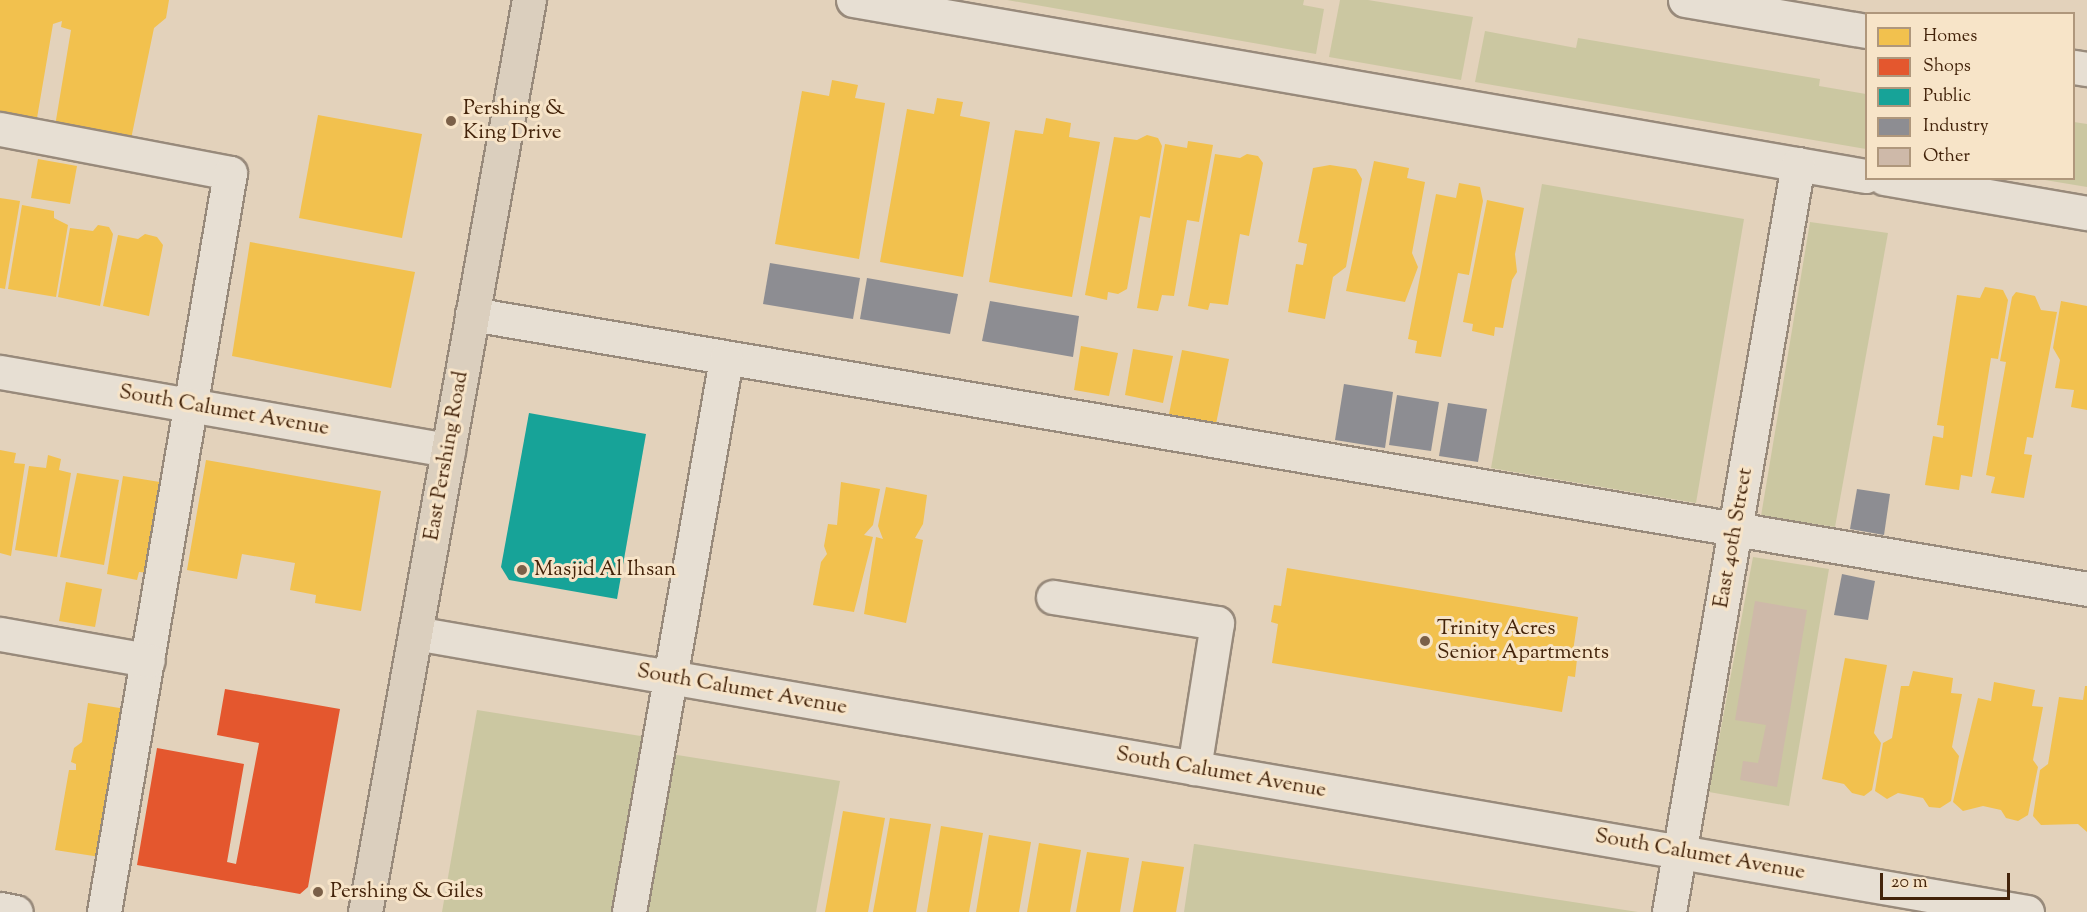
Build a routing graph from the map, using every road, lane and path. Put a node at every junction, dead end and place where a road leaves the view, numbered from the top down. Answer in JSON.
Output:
{"nodes":[{"id":1,"x":529,"y":0,"type":"edge"},
{"id":2,"x":853,"y":0,"type":"edge"},
{"id":3,"x":1685,"y":0,"type":"edge"},
{"id":4,"x":1865,"y":31,"type":"edge"},
{"id":5,"x":0,"y":129,"type":"edge"},
{"id":6,"x":1798,"y":164,"type":"junction"},
{"id":7,"x":1865,"y":176,"type":"edge"},
{"id":8,"x":1896,"y":180,"type":"edge"},
{"id":9,"x":2087,"y":213,"type":"edge"},
{"id":10,"x":472,"y":314,"type":"junction"},
{"id":11,"x":726,"y":359,"type":"junction"},
{"id":12,"x":0,"y":372,"type":"edge"},
{"id":13,"x":193,"y":406,"type":"junction"},
{"id":14,"x":448,"y":450,"type":"junction"},
{"id":15,"x":1736,"y":529,"type":"junction"},
{"id":16,"x":2087,"y":589,"type":"edge"},
{"id":17,"x":1053,"y":597,"type":"dead end"},
{"id":18,"x":415,"y":633,"type":"junction"},
{"id":19,"x":0,"y":634,"type":"edge"},
{"id":20,"x":148,"y":660,"type":"junction"},
{"id":21,"x":670,"y":677,"type":"junction"},
{"id":22,"x":1194,"y":768,"type":"junction"},
{"id":23,"x":1679,"y":852,"type":"junction"},
{"id":24,"x":0,"y":909,"type":"edge"},
{"id":25,"x":16,"y":912,"type":"edge"},
{"id":26,"x":104,"y":912,"type":"edge"},
{"id":27,"x":365,"y":912,"type":"edge"},
{"id":28,"x":629,"y":912,"type":"edge"},
{"id":29,"x":1669,"y":912,"type":"edge"},
{"id":30,"x":2027,"y":912,"type":"edge"}],
"edges":[{"from":1,"to":10,"type":"main road","name":"East Pershing Road"},
{"from":2,"to":6,"type":"street"},
{"from":3,"to":4,"type":"street"},
{"from":5,"to":13,"type":"street"},
{"from":6,"to":7,"type":"street"},
{"from":6,"to":15,"type":"street","name":"East 40th Street"},
{"from":8,"to":9,"type":"street"},
{"from":10,"to":11,"type":"street"},
{"from":10,"to":14,"type":"main road","name":"East Pershing Road"},
{"from":11,"to":15,"type":"street"},
{"from":11,"to":21,"type":"street"},
{"from":12,"to":13,"type":"street","name":"South Calumet Avenue"},
{"from":13,"to":14,"type":"street","name":"South Calumet Avenue"},
{"from":13,"to":20,"type":"street"},
{"from":14,"to":18,"type":"main road","name":"East Pershing Road"},
{"from":15,"to":16,"type":"street"},
{"from":15,"to":23,"type":"street","name":"East 40th Street"},
{"from":17,"to":22,"type":"street"},
{"from":18,"to":21,"type":"street","name":"South Calumet Avenue"},
{"from":18,"to":27,"type":"main road","name":"East Pershing Road"},
{"from":19,"to":20,"type":"street"},
{"from":20,"to":26,"type":"street"},
{"from":21,"to":22,"type":"street","name":"South Calumet Avenue"},
{"from":21,"to":28,"type":"street"},
{"from":22,"to":23,"type":"street","name":"South Calumet Avenue"},
{"from":23,"to":29,"type":"street","name":"East 40th Street"},
{"from":23,"to":30,"type":"street","name":"South Calumet Avenue"},
{"from":24,"to":25,"type":"street"}]}
